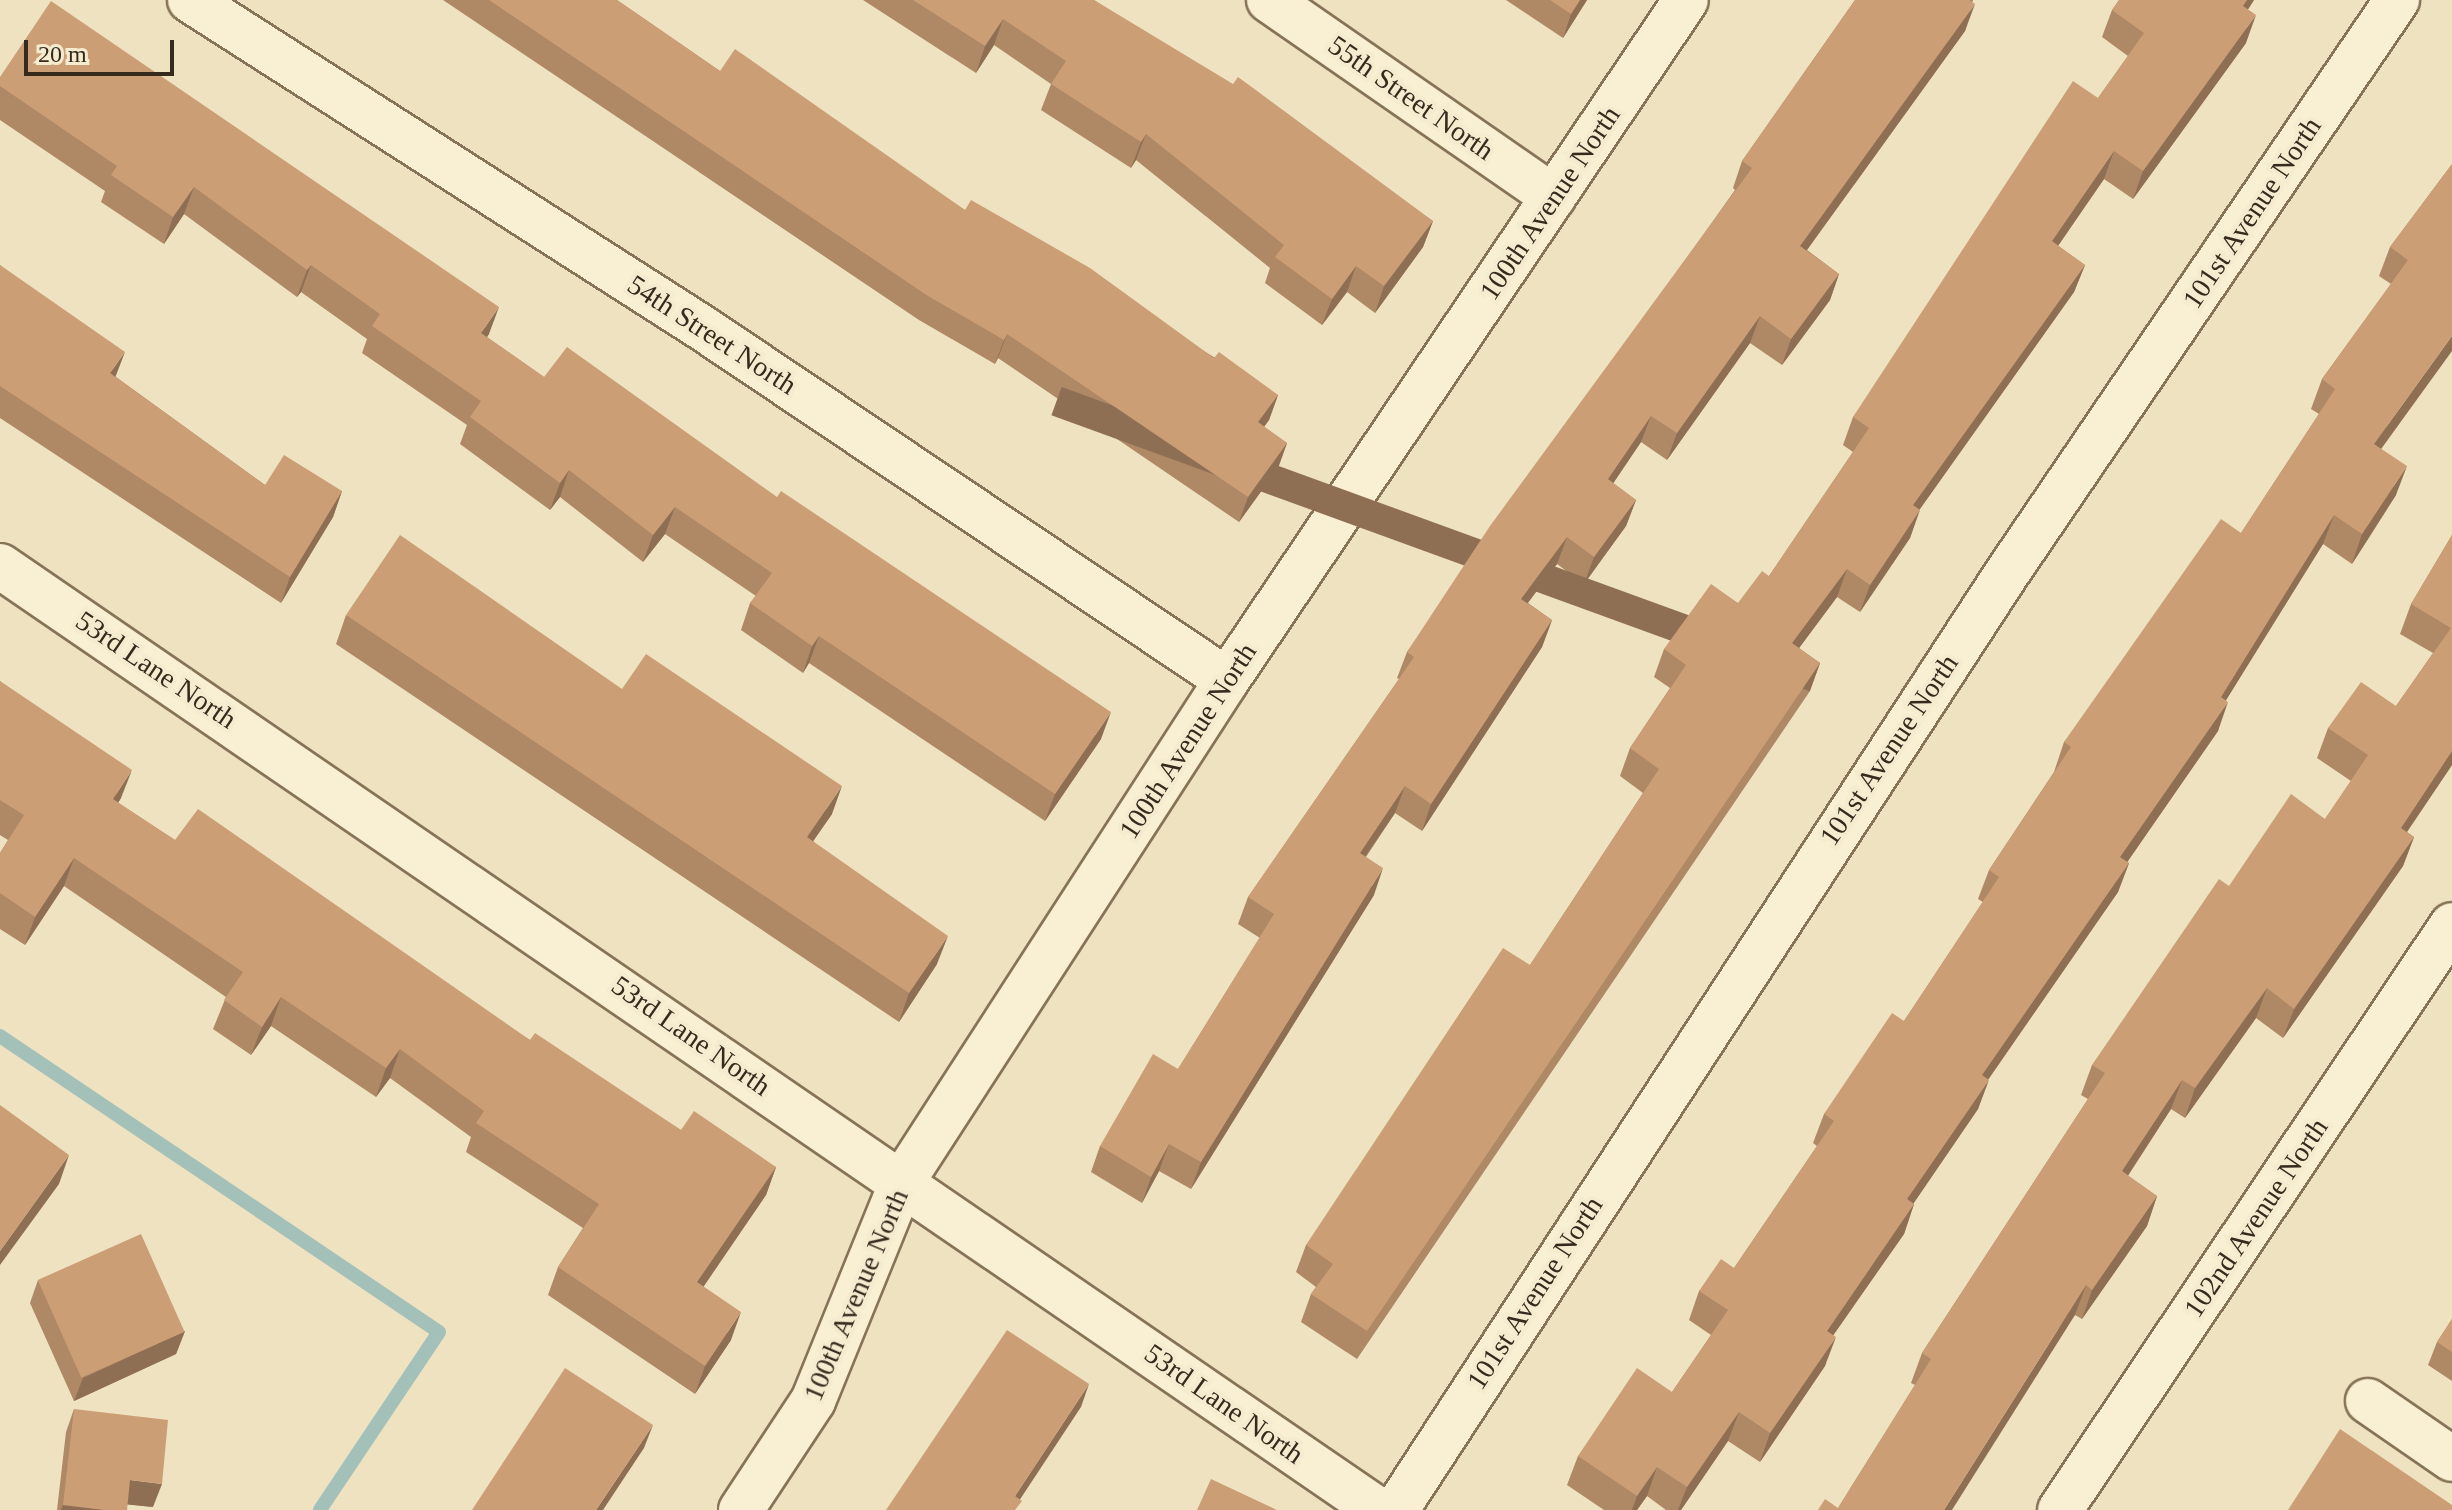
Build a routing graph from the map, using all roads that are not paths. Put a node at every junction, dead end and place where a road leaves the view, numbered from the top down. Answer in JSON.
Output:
{"nodes":[{"id":1,"x":190,"y":0,"type":"edge"},
{"id":2,"x":1269,"y":0,"type":"edge"},
{"id":3,"x":1686,"y":0,"type":"edge"},
{"id":4,"x":2397,"y":0,"type":"edge"},
{"id":5,"x":1554,"y":197,"type":"junction"},
{"id":6,"x":0,"y":566,"type":"edge"},
{"id":7,"x":1227,"y":680,"type":"junction"},
{"id":8,"x":2452,"y":925,"type":"edge"},
{"id":9,"x":902,"y":1182,"type":"junction"},
{"id":10,"x":2368,"y":1401,"type":"dead end"},
{"id":11,"x":2452,"y":1459,"type":"edge"},
{"id":12,"x":741,"y":1510,"type":"edge"},
{"id":13,"x":1378,"y":1510,"type":"edge"},
{"id":14,"x":1396,"y":1510,"type":"edge"},
{"id":15,"x":2060,"y":1510,"type":"edge"}],
"edges":[{"from":1,"to":7,"type":"street","name":"54th Street North"},
{"from":2,"to":5,"type":"street","name":"55th Street North"},
{"from":3,"to":5,"type":"street","name":"100th Avenue North"},
{"from":4,"to":14,"type":"street","name":"101st Avenue North"},
{"from":5,"to":7,"type":"street","name":"100th Avenue North"},
{"from":6,"to":9,"type":"street","name":"53rd Lane North"},
{"from":7,"to":9,"type":"street","name":"100th Avenue North"},
{"from":8,"to":15,"type":"street","name":"102nd Avenue North"},
{"from":9,"to":12,"type":"street","name":"100th Avenue North"},
{"from":9,"to":13,"type":"street","name":"53rd Lane North"},
{"from":10,"to":11,"type":"street"}]}
